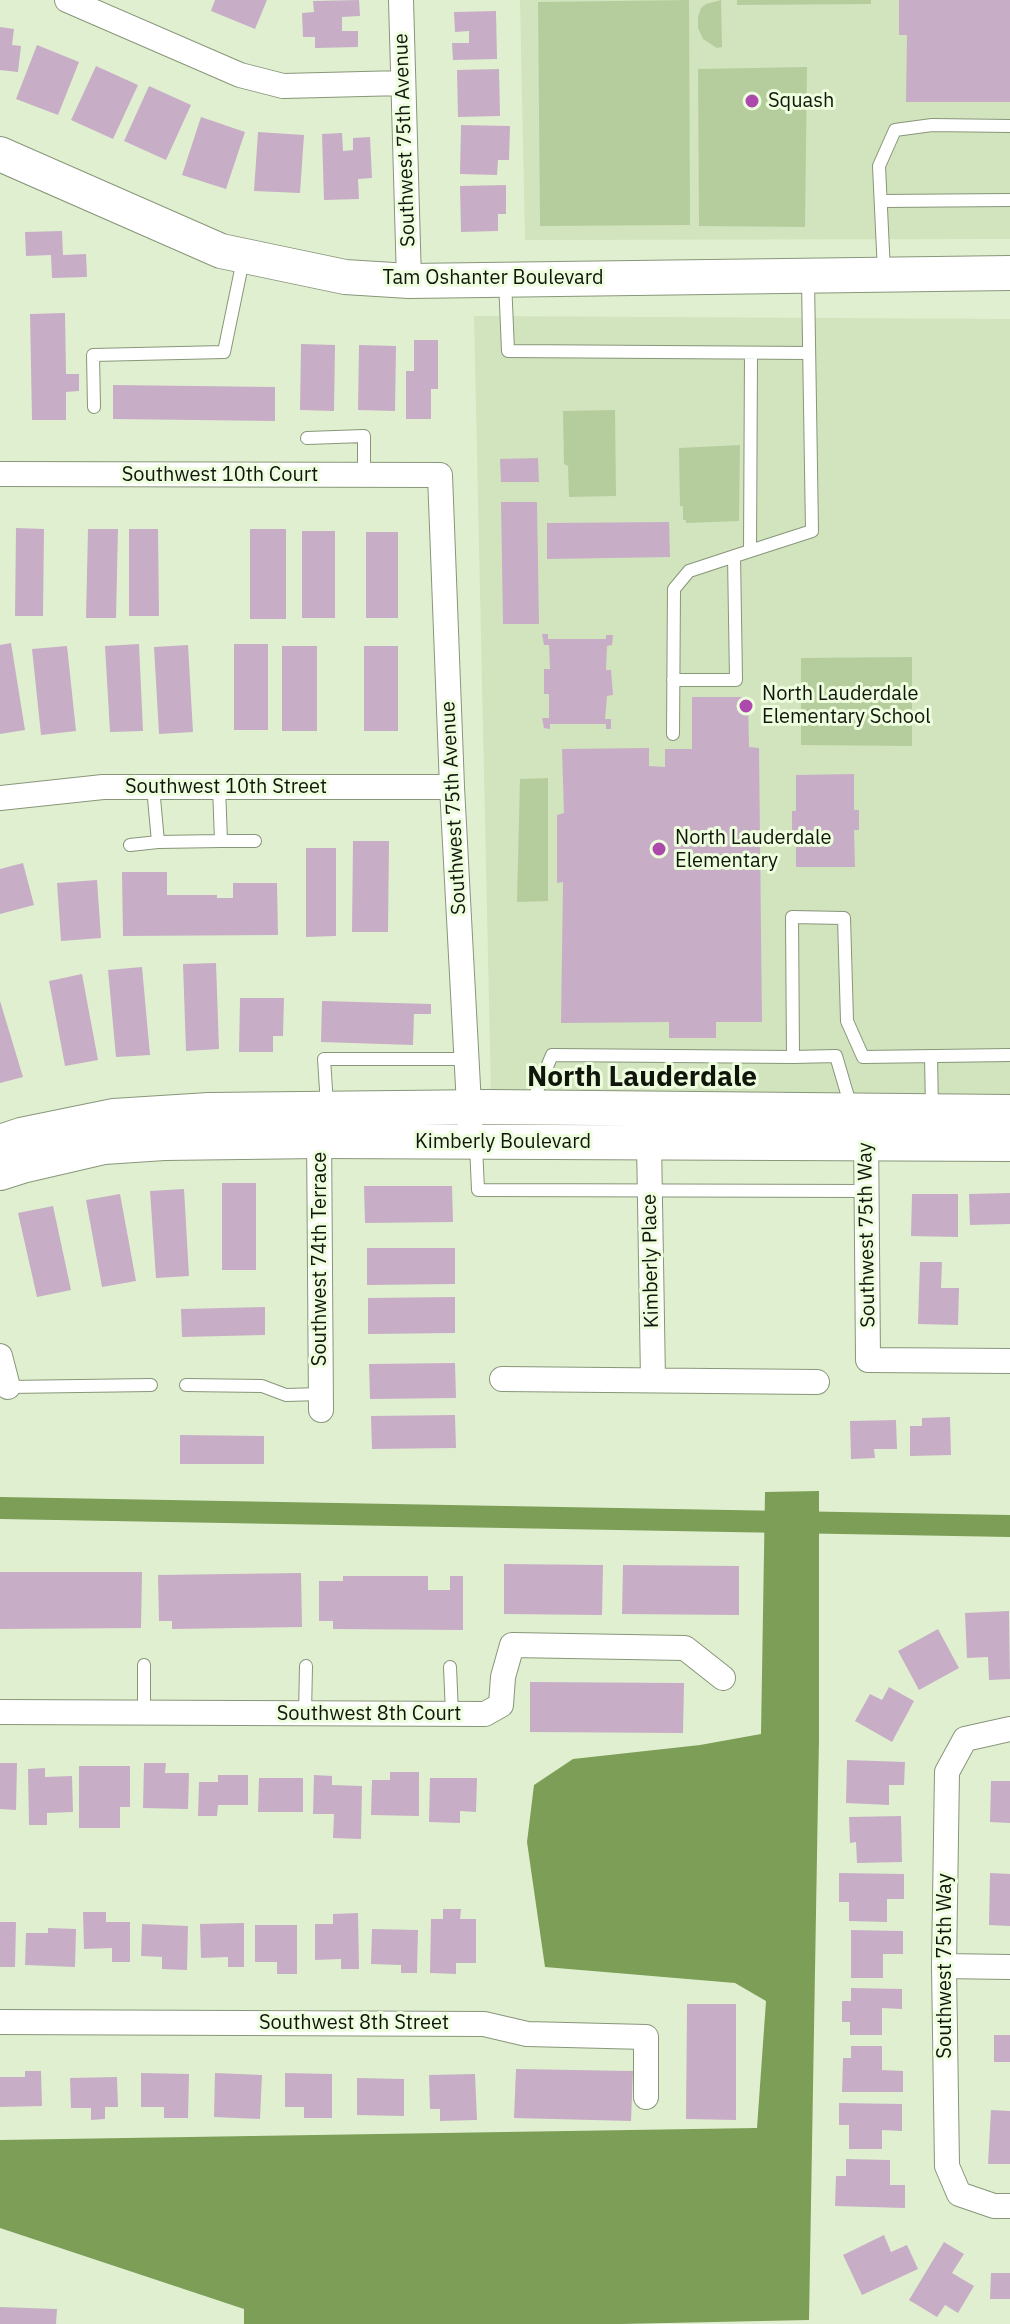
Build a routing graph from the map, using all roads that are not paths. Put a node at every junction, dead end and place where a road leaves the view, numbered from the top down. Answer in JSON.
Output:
{"nodes":[{"id":1,"x":67,"y":0,"type":"edge"},
{"id":2,"x":401,"y":0,"type":"edge"},
{"id":3,"x":403,"y":83,"type":"junction"},
{"id":4,"x":1010,"y":126,"type":"edge"},
{"id":5,"x":0,"y":154,"type":"edge"},
{"id":6,"x":1010,"y":200,"type":"edge"},
{"id":7,"x":882,"y":201,"type":"junction"},
{"id":8,"x":244,"y":257,"type":"junction"},
{"id":9,"x":1010,"y":273,"type":"edge"},
{"id":10,"x":884,"y":275,"type":"junction"},
{"id":11,"x":808,"y":276,"type":"junction"},
{"id":12,"x":505,"y":279,"type":"junction"},
{"id":13,"x":409,"y":281,"type":"junction"},
{"id":14,"x":809,"y":353,"type":"junction"},
{"id":15,"x":751,"y":354,"type":"junction"},
{"id":16,"x":94,"y":407,"type":"dead end"},
{"id":17,"x":307,"y":438,"type":"dead end"},
{"id":18,"x":0,"y":474,"type":"edge"},
{"id":19,"x":440,"y":475,"type":"joint"},
{"id":20,"x":364,"y":476,"type":"junction"},
{"id":21,"x":750,"y":551,"type":"junction"},
{"id":22,"x":734,"y":556,"type":"junction"},
{"id":23,"x":673,"y":680,"type":"junction"},
{"id":24,"x":673,"y":734,"type":"dead end"},
{"id":25,"x":153,"y":787,"type":"junction"},
{"id":26,"x":219,"y":787,"type":"junction"},
{"id":27,"x":452,"y":787,"type":"junction"},
{"id":28,"x":0,"y":798,"type":"edge"},
{"id":29,"x":221,"y":841,"type":"junction"},
{"id":30,"x":255,"y":841,"type":"dead end"},
{"id":31,"x":158,"y":842,"type":"junction"},
{"id":32,"x":130,"y":845,"type":"dead end"},
{"id":33,"x":1010,"y":1055,"type":"edge"},
{"id":34,"x":836,"y":1056,"type":"junction"},
{"id":35,"x":931,"y":1056,"type":"junction"},
{"id":36,"x":793,"y":1057,"type":"junction"},
{"id":37,"x":863,"y":1057,"type":"junction"},
{"id":38,"x":467,"y":1059,"type":"junction"},
{"id":39,"x":469,"y":1107,"type":"junction"},
{"id":40,"x":530,"y":1108,"type":"junction"},
{"id":41,"x":932,"y":1111,"type":"junction"},
{"id":42,"x":1010,"y":1112,"type":"edge"},
{"id":43,"x":321,"y":1119,"type":"junction"},
{"id":44,"x":861,"y":1122,"type":"junction"},
{"id":45,"x":1010,"y":1134,"type":"edge"},
{"id":46,"x":473,"y":1141,"type":"junction"},
{"id":47,"x":0,"y":1142,"type":"edge"},
{"id":48,"x":649,"y":1142,"type":"junction"},
{"id":49,"x":967,"y":1144,"type":"junction"},
{"id":50,"x":1010,"y":1144,"type":"edge"},
{"id":51,"x":0,"y":1173,"type":"edge"},
{"id":52,"x":650,"y":1191,"type":"junction"},
{"id":53,"x":867,"y":1191,"type":"junction"},
{"id":54,"x":0,"y":1356,"type":"edge"},
{"id":55,"x":1010,"y":1361,"type":"edge"},
{"id":56,"x":502,"y":1379,"type":"dead end"},
{"id":57,"x":653,"y":1380,"type":"junction"},
{"id":58,"x":817,"y":1382,"type":"dead end"},
{"id":59,"x":151,"y":1385,"type":"dead end"},
{"id":60,"x":186,"y":1385,"type":"dead end"},
{"id":61,"x":8,"y":1387,"type":"joint"},
{"id":62,"x":321,"y":1402,"type":"joint"},
{"id":63,"x":144,"y":1665,"type":"dead end"},
{"id":64,"x":306,"y":1666,"type":"dead end"},
{"id":65,"x":450,"y":1667,"type":"dead end"},
{"id":66,"x":723,"y":1678,"type":"dead end"},
{"id":67,"x":0,"y":1712,"type":"edge"},
{"id":68,"x":144,"y":1713,"type":"junction"},
{"id":69,"x":305,"y":1714,"type":"junction"},
{"id":70,"x":452,"y":1714,"type":"junction"},
{"id":71,"x":1010,"y":1729,"type":"edge"},
{"id":72,"x":944,"y":1966,"type":"junction"},
{"id":73,"x":1010,"y":1967,"type":"edge"},
{"id":74,"x":0,"y":2022,"type":"edge"},
{"id":75,"x":646,"y":2097,"type":"dead end"},
{"id":76,"x":1010,"y":2206,"type":"edge"}],
"edges":[{"from":1,"to":3,"type":"street"},
{"from":2,"to":3,"type":"street","name":"Southwest 75th Avenue"},
{"from":3,"to":13,"type":"street","name":"Southwest 75th Avenue"},
{"from":4,"to":7,"type":"lane"},
{"from":5,"to":8,"type":"street","name":"Tam Oshanter Boulevard"},
{"from":6,"to":7,"type":"lane"},
{"from":7,"to":10,"type":"lane"},
{"from":8,"to":13,"type":"street","name":"Tam Oshanter Boulevard"},
{"from":8,"to":16,"type":"lane"},
{"from":9,"to":10,"type":"street","name":"Tam Oshanter Boulevard"},
{"from":10,"to":11,"type":"street","name":"Tam Oshanter Boulevard"},
{"from":11,"to":12,"type":"street","name":"Tam Oshanter Boulevard"},
{"from":11,"to":14,"type":"lane"},
{"from":12,"to":13,"type":"street","name":"Tam Oshanter Boulevard"},
{"from":12,"to":15,"type":"lane"},
{"from":14,"to":15,"type":"lane"},
{"from":14,"to":21,"type":"lane"},
{"from":15,"to":21,"type":"lane"},
{"from":17,"to":20,"type":"lane"},
{"from":18,"to":20,"type":"street","name":"Southwest 10th Court"},
{"from":19,"to":20,"type":"street","name":"Southwest 10th Court"},
{"from":19,"to":27,"type":"street","name":"Southwest 75th Avenue"},
{"from":21,"to":22,"type":"lane"},
{"from":22,"to":23,"type":"lane"},
{"from":22,"to":23,"type":"lane"},
{"from":23,"to":24,"type":"lane"},
{"from":25,"to":26,"type":"street","name":"Southwest 10th Street"},
{"from":25,"to":28,"type":"street","name":"Southwest 10th Street"},
{"from":25,"to":31,"type":"lane"},
{"from":26,"to":27,"type":"street","name":"Southwest 10th Street"},
{"from":26,"to":29,"type":"lane"},
{"from":27,"to":38,"type":"street","name":"Southwest 75th Avenue"},
{"from":29,"to":30,"type":"lane"},
{"from":29,"to":31,"type":"lane"},
{"from":31,"to":32,"type":"lane"},
{"from":33,"to":35,"type":"lane"},
{"from":34,"to":36,"type":"lane"},
{"from":34,"to":37,"type":"lane"},
{"from":34,"to":44,"type":"lane"},
{"from":35,"to":37,"type":"lane"},
{"from":35,"to":41,"type":"lane"},
{"from":36,"to":37,"type":"lane"},
{"from":36,"to":40,"type":"lane"},
{"from":38,"to":39,"type":"street","name":"Southwest 75th Avenue"},
{"from":38,"to":43,"type":"lane"},
{"from":39,"to":40,"type":"street","name":"Kimberly Boulevard"},
{"from":39,"to":43,"type":"street","name":"Kimberly Boulevard"},
{"from":39,"to":46,"type":"street","name":"Southwest 75th Avenue"},
{"from":40,"to":44,"type":"street","name":"Kimberly Boulevard"},
{"from":41,"to":42,"type":"street","name":"Kimberly Boulevard"},
{"from":41,"to":44,"type":"street","name":"Kimberly Boulevard"},
{"from":43,"to":46,"type":"street","name":"Kimberly Boulevard"},
{"from":43,"to":47,"type":"street","name":"Kimberly Boulevard"},
{"from":43,"to":51,"type":"street","name":"Kimberly Boulevard"},
{"from":43,"to":62,"type":"street","name":"Southwest 74th Terrace"},
{"from":44,"to":48,"type":"street","name":"Kimberly Boulevard"},
{"from":44,"to":49,"type":"street","name":"Kimberly Boulevard"},
{"from":44,"to":53,"type":"street","name":"Southwest 75th Way"},
{"from":45,"to":49,"type":"street"},
{"from":46,"to":48,"type":"street","name":"Kimberly Boulevard"},
{"from":46,"to":52,"type":"lane"},
{"from":48,"to":52,"type":"street","name":"Kimberly Place"},
{"from":49,"to":50,"type":"street","name":"Kimberly Boulevard"},
{"from":52,"to":53,"type":"lane"},
{"from":52,"to":57,"type":"street","name":"Kimberly Place"},
{"from":53,"to":55,"type":"street","name":"Southwest 75th Way"},
{"from":54,"to":61,"type":"street"},
{"from":56,"to":57,"type":"street"},
{"from":57,"to":58,"type":"street"},
{"from":59,"to":61,"type":"lane"},
{"from":60,"to":62,"type":"lane"},
{"from":63,"to":68,"type":"lane"},
{"from":64,"to":69,"type":"lane"},
{"from":65,"to":70,"type":"lane"},
{"from":66,"to":70,"type":"street","name":"Southwest 8th Court"},
{"from":67,"to":68,"type":"street","name":"Southwest 8th Court"},
{"from":68,"to":69,"type":"street","name":"Southwest 8th Court"},
{"from":69,"to":70,"type":"street","name":"Southwest 8th Court"},
{"from":71,"to":72,"type":"street","name":"Southwest 75th Way"},
{"from":72,"to":73,"type":"street"},
{"from":72,"to":76,"type":"street","name":"Southwest 75th Way"},
{"from":74,"to":75,"type":"street","name":"Southwest 8th Street"}]}
